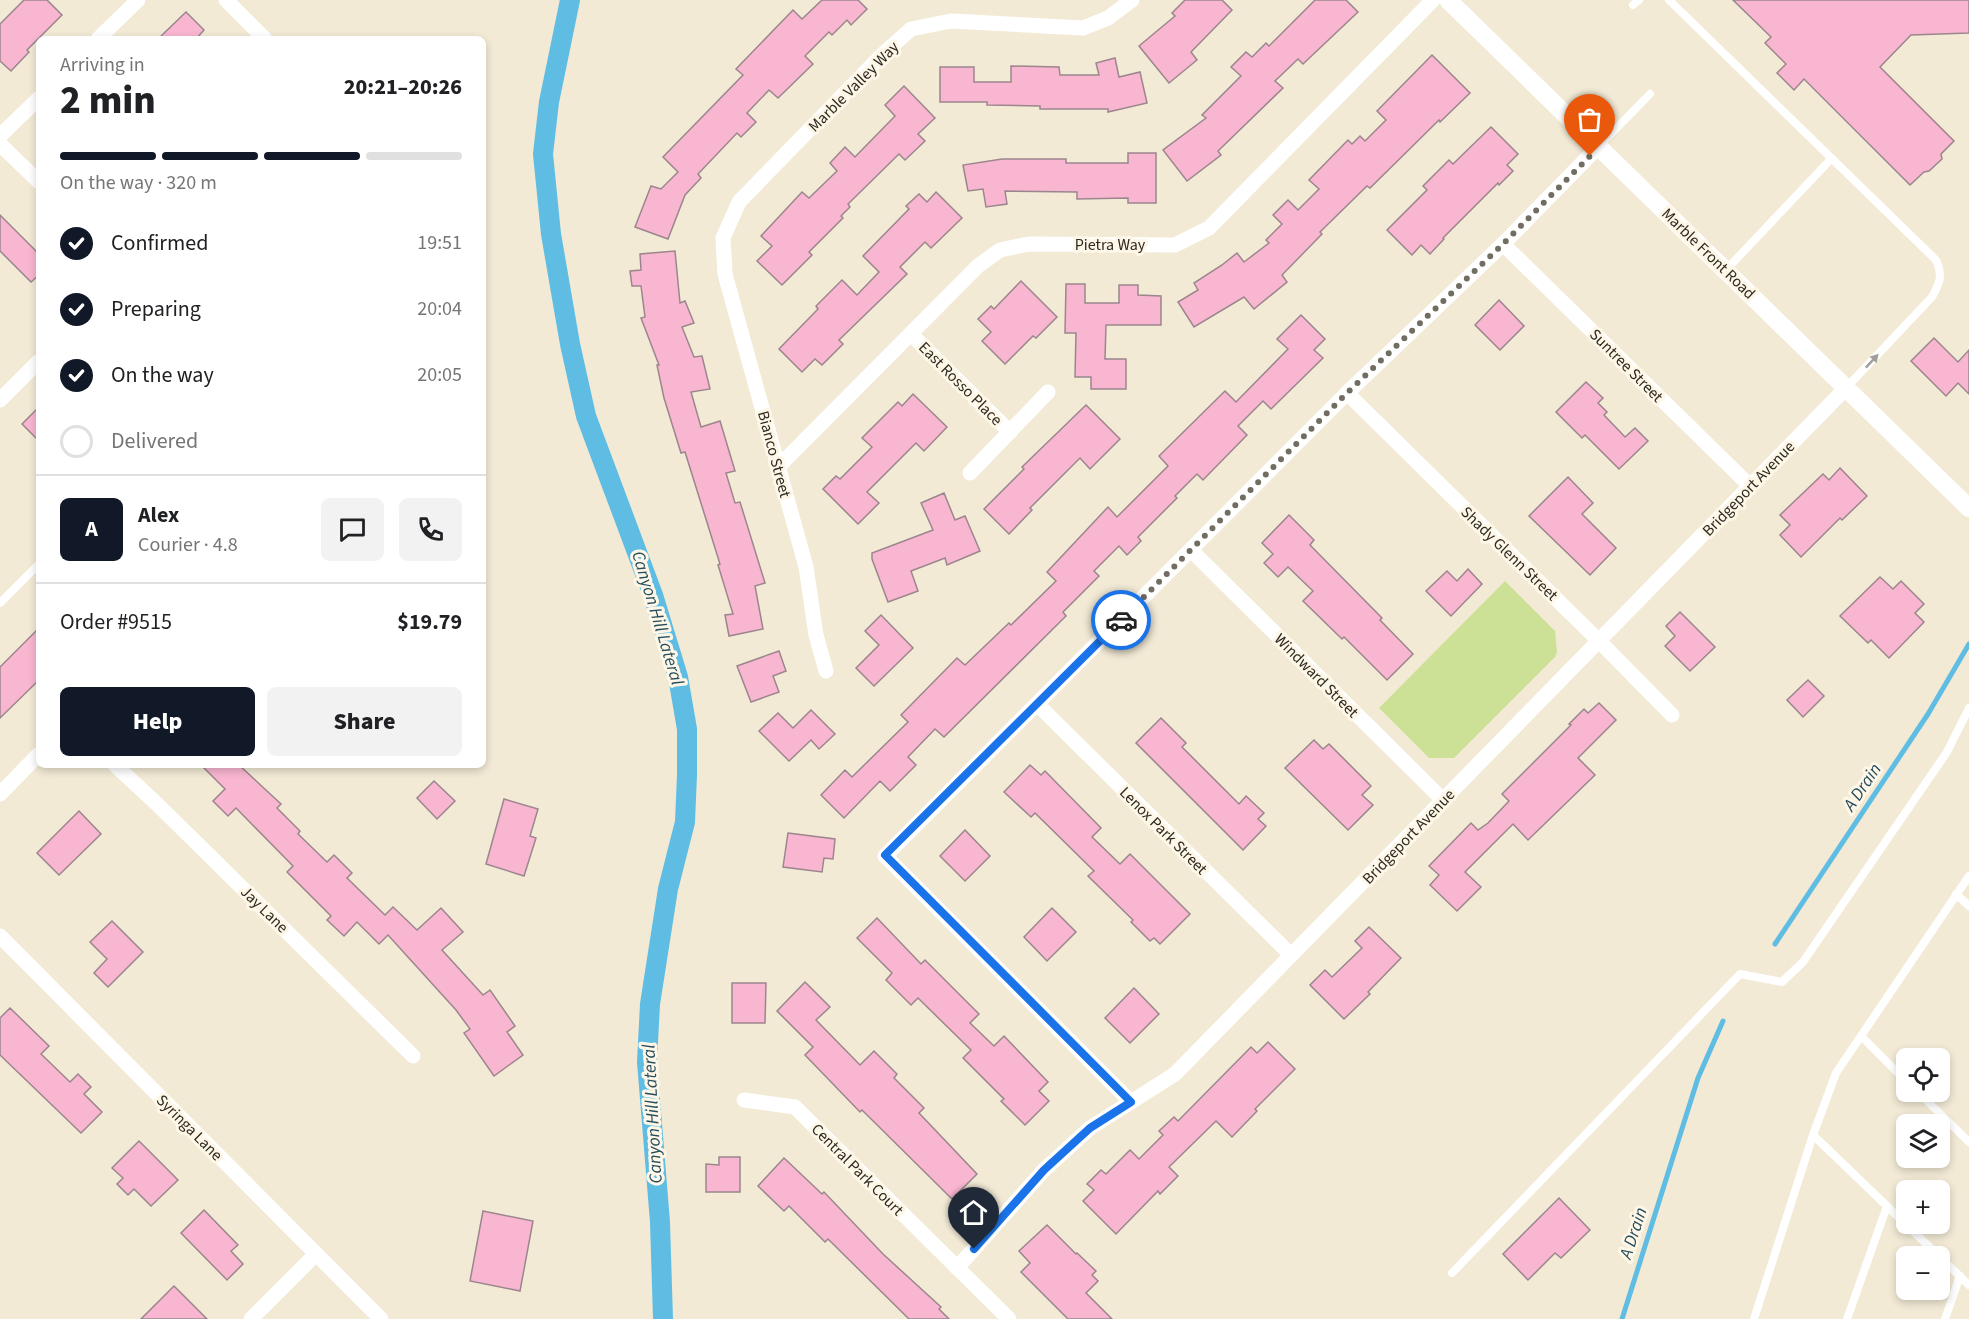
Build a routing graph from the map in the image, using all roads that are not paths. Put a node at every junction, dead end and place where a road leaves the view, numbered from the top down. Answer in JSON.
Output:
{"nodes":[{"id":1,"x":138,"y":0,"type":"edge"},
{"id":2,"x":226,"y":0,"type":"edge"},
{"id":3,"x":1132,"y":0,"type":"edge"},
{"id":4,"x":1433,"y":0,"type":"edge"},
{"id":5,"x":1448,"y":0,"type":"edge"},
{"id":6,"x":1669,"y":0,"type":"edge"},
{"id":7,"x":101,"y":36,"type":"edge"},
{"id":8,"x":262,"y":36,"type":"edge"},
{"id":9,"x":1650,"y":94,"type":"dead end"},
{"id":10,"x":36,"y":101,"type":"edge"},
{"id":11,"x":0,"y":136,"type":"edge"},
{"id":12,"x":0,"y":144,"type":"edge"},
{"id":13,"x":1599,"y":146,"type":"junction"},
{"id":14,"x":1831,"y":159,"type":"junction"},
{"id":15,"x":36,"y":179,"type":"edge"},
{"id":16,"x":723,"y":238,"type":"joint"},
{"id":17,"x":1503,"y":244,"type":"junction"},
{"id":18,"x":1726,"y":270,"type":"junction"},
{"id":19,"x":911,"y":334,"type":"junction"},
{"id":20,"x":36,"y":363,"type":"edge"},
{"id":21,"x":1846,"y":388,"type":"junction"},
{"id":22,"x":1048,"y":392,"type":"dead end"},
{"id":23,"x":1347,"y":393,"type":"junction"},
{"id":24,"x":0,"y":400,"type":"edge"},
{"id":25,"x":1010,"y":432,"type":"junction"},
{"id":26,"x":778,"y":467,"type":"junction"},
{"id":27,"x":970,"y":473,"type":"dead end"},
{"id":28,"x":1750,"y":486,"type":"junction"},
{"id":29,"x":1969,"y":508,"type":"edge"},
{"id":30,"x":1191,"y":550,"type":"junction"},
{"id":31,"x":36,"y":567,"type":"edge"},
{"id":32,"x":0,"y":603,"type":"edge"},
{"id":33,"x":1599,"y":640,"type":"junction"},
{"id":34,"x":826,"y":671,"type":"dead end"},
{"id":35,"x":1037,"y":704,"type":"junction"},
{"id":36,"x":1969,"y":708,"type":"edge"},
{"id":37,"x":1672,"y":715,"type":"dead end"},
{"id":38,"x":36,"y":757,"type":"edge"},
{"id":39,"x":117,"y":768,"type":"edge"},
{"id":40,"x":0,"y":794,"type":"edge"},
{"id":41,"x":1443,"y":800,"type":"junction"},
{"id":42,"x":1969,"y":876,"type":"edge"},
{"id":43,"x":1956,"y":894,"type":"junction"},
{"id":44,"x":1969,"y":906,"type":"edge"},
{"id":45,"x":0,"y":936,"type":"edge"},
{"id":46,"x":1291,"y":955,"type":"junction"},
{"id":47,"x":1862,"y":1037,"type":"junction"},
{"id":48,"x":413,"y":1056,"type":"dead end"},
{"id":49,"x":1896,"y":1071,"type":"edge"},
{"id":50,"x":744,"y":1100,"type":"dead end"},
{"id":51,"x":1131,"y":1102,"type":"junction"},
{"id":52,"x":1928,"y":1102,"type":"edge"},
{"id":53,"x":1813,"y":1135,"type":"junction"},
{"id":54,"x":1969,"y":1142,"type":"edge"},
{"id":55,"x":1887,"y":1206,"type":"junction"},
{"id":56,"x":316,"y":1254,"type":"junction"},
{"id":57,"x":957,"y":1268,"type":"junction"},
{"id":58,"x":1452,"y":1273,"type":"dead end"},
{"id":59,"x":1960,"y":1276,"type":"junction"},
{"id":60,"x":1969,"y":1285,"type":"edge"},
{"id":61,"x":251,"y":1319,"type":"edge"},
{"id":62,"x":381,"y":1319,"type":"edge"},
{"id":63,"x":1010,"y":1319,"type":"edge"},
{"id":64,"x":1754,"y":1319,"type":"edge"},
{"id":65,"x":1847,"y":1319,"type":"edge"},
{"id":66,"x":1944,"y":1319,"type":"edge"}],
"edges":[{"from":1,"to":7,"type":"street"},
{"from":2,"to":8,"type":"street"},
{"from":3,"to":16,"type":"street","name":"Marble Valley Way"},
{"from":4,"to":19,"type":"street","name":"Pietra Way"},
{"from":5,"to":13,"type":"street","name":"Marble Front Road"},
{"from":6,"to":14,"type":"lane"},
{"from":9,"to":13,"type":"lane"},
{"from":10,"to":11,"type":"street"},
{"from":12,"to":15,"type":"street"},
{"from":13,"to":17,"type":"street"},
{"from":13,"to":18,"type":"street","name":"Marble Front Road"},
{"from":14,"to":18,"type":"lane"},
{"from":21,"to":14,"type":"lane","one_way":true},
{"from":16,"to":26,"type":"street","name":"Bianco Street"},
{"from":17,"to":23,"type":"street"},
{"from":17,"to":28,"type":"street","name":"Suntree Street"},
{"from":18,"to":21,"type":"street","name":"Marble Front Road"},
{"from":19,"to":25,"type":"street","name":"East Rosso Place"},
{"from":19,"to":26,"type":"street","name":"Pietra Way"},
{"from":20,"to":24,"type":"street"},
{"from":21,"to":28,"type":"street","name":"Bridgeport Avenue"},
{"from":21,"to":29,"type":"street","name":"Marble Front Road"},
{"from":22,"to":25,"type":"street","name":"East Rosso Place"},
{"from":23,"to":30,"type":"street"},
{"from":23,"to":33,"type":"street","name":"Shady Glenn Street"},
{"from":25,"to":27,"type":"street","name":"East Rosso Place"},
{"from":26,"to":34,"type":"street","name":"Bianco Street"},
{"from":28,"to":33,"type":"street","name":"Bridgeport Avenue"},
{"from":30,"to":35,"type":"street"},
{"from":30,"to":41,"type":"street","name":"Windward Street"},
{"from":31,"to":32,"type":"lane"},
{"from":33,"to":37,"type":"street","name":"Shady Glenn Street"},
{"from":33,"to":41,"type":"street","name":"Bridgeport Avenue"},
{"from":35,"to":46,"type":"street","name":"Lenox Park Street"},
{"from":35,"to":51,"type":"street"},
{"from":36,"to":58,"type":"lane"},
{"from":38,"to":40,"type":"street"},
{"from":39,"to":48,"type":"street","name":"Jay Lane"},
{"from":41,"to":46,"type":"street","name":"Bridgeport Avenue"},
{"from":42,"to":43,"type":"lane"},
{"from":43,"to":44,"type":"lane"},
{"from":43,"to":47,"type":"lane"},
{"from":45,"to":56,"type":"street","name":"Syringa Lane"},
{"from":46,"to":51,"type":"street","name":"Bridgeport Avenue"},
{"from":47,"to":49,"type":"lane"},
{"from":47,"to":53,"type":"lane"},
{"from":50,"to":57,"type":"street","name":"Central Park Court"},
{"from":51,"to":57,"type":"street","name":"Bridgeport Avenue"},
{"from":52,"to":54,"type":"lane"},
{"from":53,"to":55,"type":"lane"},
{"from":53,"to":64,"type":"lane"},
{"from":55,"to":59,"type":"lane"},
{"from":55,"to":65,"type":"lane"},
{"from":56,"to":61,"type":"street"},
{"from":56,"to":62,"type":"street","name":"Syringa Lane"},
{"from":57,"to":63,"type":"street","name":"Central Park Court"},
{"from":59,"to":60,"type":"lane"},
{"from":59,"to":66,"type":"lane"}]}
